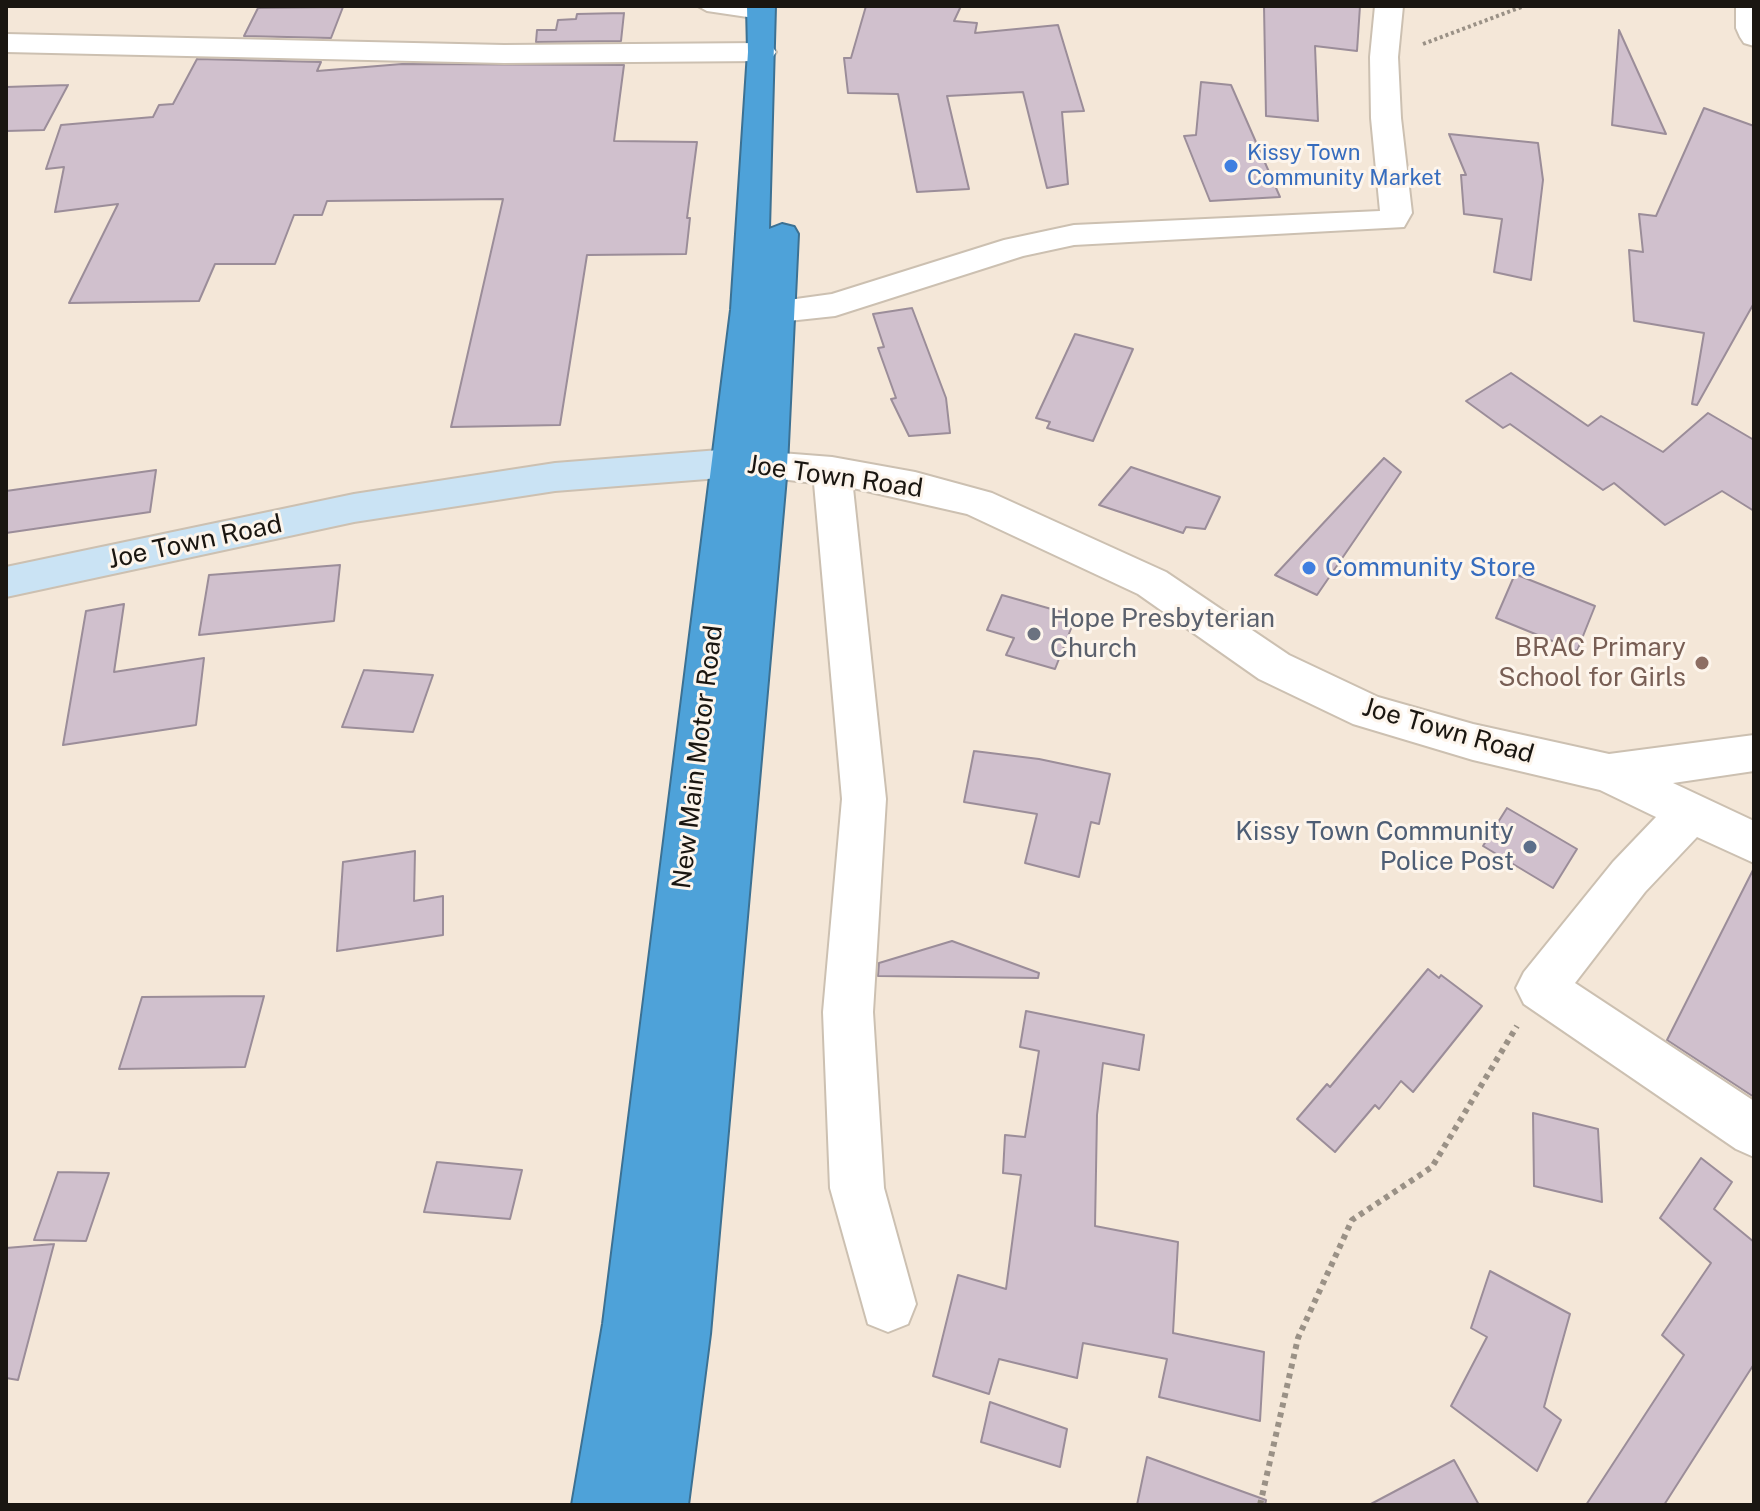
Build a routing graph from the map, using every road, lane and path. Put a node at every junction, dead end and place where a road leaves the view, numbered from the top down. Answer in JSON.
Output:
{"nodes":[{"id":1,"x":707,"y":6,"type":"edge"},
{"id":2,"x":1389,"y":6,"type":"edge"},
{"id":3,"x":1524,"y":6,"type":"edge"},
{"id":4,"x":1750,"y":6,"type":"edge"},
{"id":5,"x":768,"y":20,"type":"edge"},
{"id":6,"x":1754,"y":37,"type":"edge"},
{"id":7,"x":6,"y":43,"type":"edge"},
{"id":8,"x":1384,"y":57,"type":"junction"},
{"id":9,"x":779,"y":311,"type":"junction"},
{"id":10,"x":750,"y":465,"type":"junction"},
{"id":11,"x":832,"y":471,"type":"junction"},
{"id":12,"x":6,"y":582,"type":"edge"},
{"id":13,"x":1754,"y":753,"type":"edge"},
{"id":14,"x":1609,"y":773,"type":"junction"},
{"id":15,"x":1690,"y":813,"type":"junction"},
{"id":16,"x":1754,"y":843,"type":"edge"},
{"id":17,"x":1541,"y":988,"type":"junction"},
{"id":18,"x":1754,"y":1131,"type":"edge"},
{"id":19,"x":888,"y":1304,"type":"dead end"},
{"id":20,"x":602,"y":1505,"type":"edge"},
{"id":21,"x":658,"y":1505,"type":"edge"},
{"id":22,"x":1260,"y":1505,"type":"edge"}],
"edges":[{"from":1,"to":5,"type":"lane"},
{"from":2,"to":8,"type":"street"},
{"from":3,"to":8,"type":"path"},
{"from":4,"to":6,"type":"street"},
{"from":5,"to":7,"type":"street"},
{"from":5,"to":9,"type":"highway","name":"New Main Motor Road"},
{"from":5,"to":10,"type":"highway","name":"New Main Motor Road"},
{"from":8,"to":9,"type":"street"},
{"from":9,"to":10,"type":"highway","name":"New Main Motor Road"},
{"from":10,"to":11,"type":"street","name":"Joe Town Road"},
{"from":10,"to":12,"type":"street","name":"Joe Town Road"},
{"from":10,"to":20,"type":"highway","name":"New Main Motor Road"},
{"from":10,"to":21,"type":"highway","name":"New Main Motor Road"},
{"from":11,"to":14,"type":"street","name":"Joe Town Road"},
{"from":11,"to":19,"type":"street"},
{"from":13,"to":14,"type":"street","name":"Joe Town Road"},
{"from":14,"to":15,"type":"street"},
{"from":15,"to":16,"type":"street"},
{"from":15,"to":17,"type":"street"},
{"from":17,"to":18,"type":"street"},
{"from":17,"to":22,"type":"path"}]}
